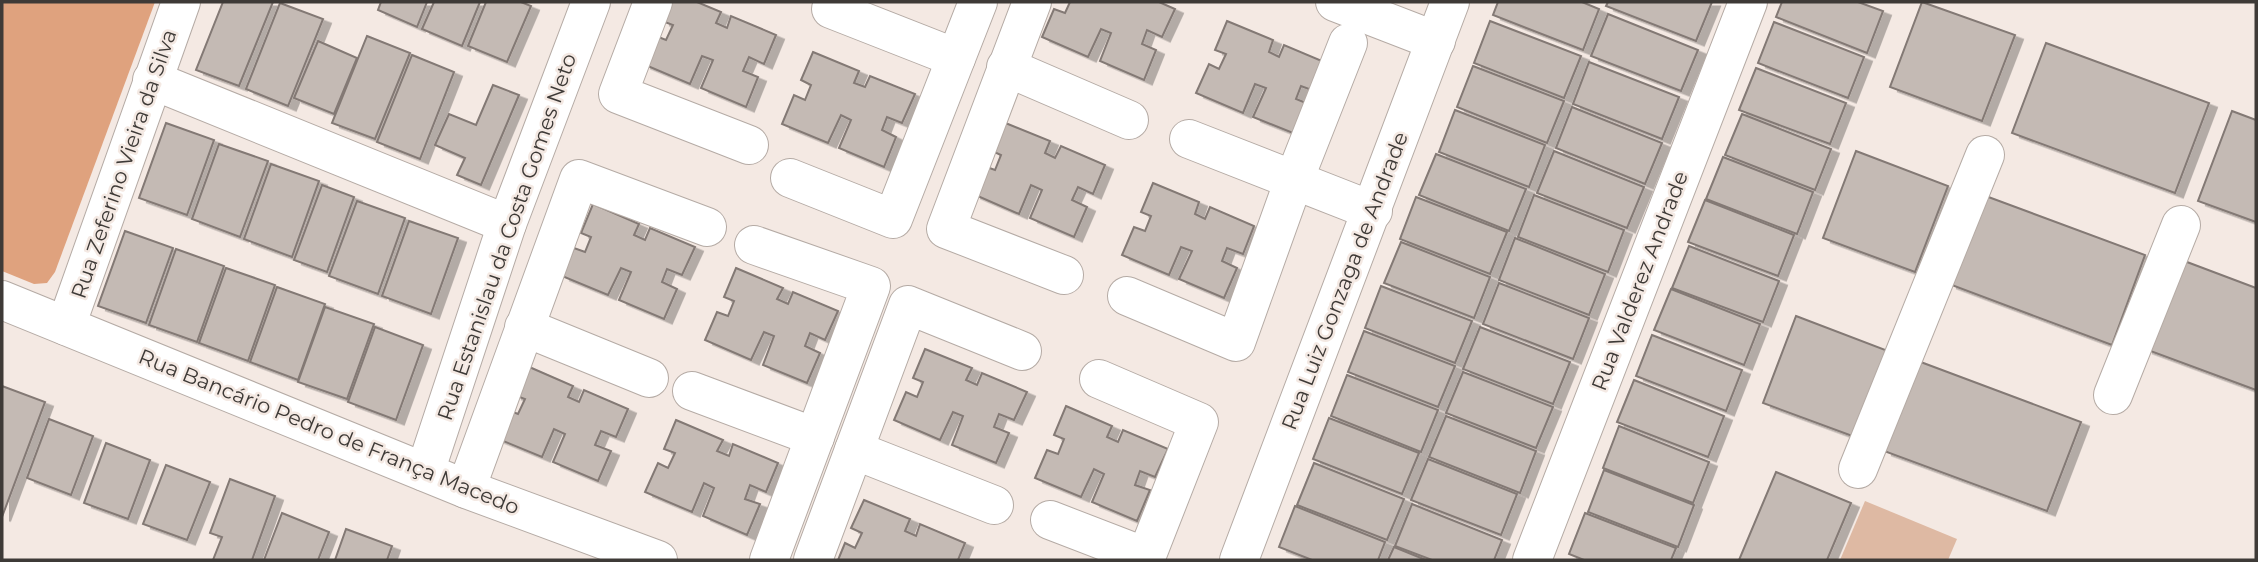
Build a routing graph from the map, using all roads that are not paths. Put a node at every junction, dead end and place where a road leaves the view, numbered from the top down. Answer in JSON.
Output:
{"nodes":[{"id":1,"x":181,"y":2,"type":"edge"},
{"id":2,"x":591,"y":2,"type":"edge"},
{"id":3,"x":653,"y":2,"type":"edge"},
{"id":4,"x":978,"y":2,"type":"edge"},
{"id":5,"x":1032,"y":2,"type":"edge"},
{"id":6,"x":1335,"y":2,"type":"edge"},
{"id":7,"x":1450,"y":2,"type":"edge"},
{"id":8,"x":1748,"y":2,"type":"edge"},
{"id":9,"x":831,"y":9,"type":"dead end"},
{"id":10,"x":1436,"y":41,"type":"junction"},
{"id":11,"x":1348,"y":43,"type":"dead end"},
{"id":12,"x":956,"y":58,"type":"junction"},
{"id":13,"x":1006,"y":67,"type":"junction"},
{"id":14,"x":152,"y":80,"type":"junction"},
{"id":15,"x":1129,"y":120,"type":"dead end"},
{"id":16,"x":1189,"y":139,"type":"dead end"},
{"id":17,"x":748,"y":145,"type":"dead end"},
{"id":18,"x":1985,"y":155,"type":"dead end"},
{"id":19,"x":790,"y":178,"type":"dead end"},
{"id":20,"x":1294,"y":180,"type":"junction"},
{"id":21,"x":1373,"y":211,"type":"junction"},
{"id":22,"x":507,"y":224,"type":"junction"},
{"id":23,"x":2181,"y":225,"type":"dead end"},
{"id":24,"x":707,"y":227,"type":"dead end"},
{"id":25,"x":754,"y":245,"type":"dead end"},
{"id":26,"x":1064,"y":275,"type":"dead end"},
{"id":27,"x":1126,"y":296,"type":"dead end"},
{"id":28,"x":2,"y":300,"type":"edge"},
{"id":29,"x":66,"y":326,"type":"junction"},
{"id":30,"x":524,"y":327,"type":"junction"},
{"id":31,"x":1022,"y":351,"type":"dead end"},
{"id":32,"x":649,"y":377,"type":"dead end"},
{"id":33,"x":1099,"y":379,"type":"dead end"},
{"id":34,"x":692,"y":391,"type":"dead end"},
{"id":35,"x":2113,"y":395,"type":"dead end"},
{"id":36,"x":815,"y":437,"type":"junction"},
{"id":37,"x":854,"y":450,"type":"junction"},
{"id":38,"x":1858,"y":469,"type":"dead end"},
{"id":39,"x":425,"y":472,"type":"junction"},
{"id":40,"x":466,"y":489,"type":"junction"},
{"id":41,"x":995,"y":505,"type":"dead end"},
{"id":42,"x":1050,"y":520,"type":"dead end"},
{"id":43,"x":1145,"y":559,"type":"edge"},
{"id":44,"x":658,"y":560,"type":"edge"},
{"id":45,"x":769,"y":560,"type":"edge"},
{"id":46,"x":813,"y":560,"type":"edge"},
{"id":47,"x":1239,"y":560,"type":"edge"},
{"id":48,"x":1532,"y":560,"type":"edge"}],
"edges":[{"from":1,"to":14,"type":"street","name":"Rua Zeferino Vieira da Silva"},
{"from":2,"to":22,"type":"street","name":"Rua Estanislau da Costa Gomes Neto"},
{"from":3,"to":17,"type":"street"},
{"from":4,"to":12,"type":"street"},
{"from":5,"to":13,"type":"street"},
{"from":6,"to":10,"type":"street"},
{"from":7,"to":10,"type":"street","name":"Rua Luiz Gonzaga de Andrade"},
{"from":8,"to":48,"type":"street","name":"Rua Valderez Andrade"},
{"from":9,"to":12,"type":"street"},
{"from":10,"to":21,"type":"street","name":"Rua Luiz Gonzaga de Andrade"},
{"from":11,"to":20,"type":"street"},
{"from":12,"to":19,"type":"street"},
{"from":13,"to":15,"type":"street"},
{"from":13,"to":26,"type":"street"},
{"from":14,"to":22,"type":"street"},
{"from":14,"to":29,"type":"street","name":"Rua Zeferino Vieira da Silva"},
{"from":16,"to":20,"type":"street"},
{"from":18,"to":38,"type":"street"},
{"from":20,"to":21,"type":"street"},
{"from":20,"to":27,"type":"street"},
{"from":21,"to":47,"type":"street","name":"Rua Luiz Gonzaga de Andrade"},
{"from":22,"to":39,"type":"street","name":"Rua Estanislau da Costa Gomes Neto"},
{"from":23,"to":35,"type":"street"},
{"from":24,"to":30,"type":"street"},
{"from":25,"to":36,"type":"street"},
{"from":28,"to":29,"type":"street","name":"Rua Bancário Pedro de França Macedo"},
{"from":29,"to":39,"type":"street","name":"Rua Bancário Pedro de França Macedo"},
{"from":30,"to":32,"type":"street"},
{"from":30,"to":40,"type":"street"},
{"from":31,"to":37,"type":"street"},
{"from":33,"to":43,"type":"street"},
{"from":34,"to":36,"type":"street"},
{"from":36,"to":45,"type":"street"},
{"from":37,"to":41,"type":"street"},
{"from":37,"to":46,"type":"street"},
{"from":39,"to":40,"type":"street","name":"Rua Bancário Pedro de França Macedo"},
{"from":40,"to":44,"type":"street","name":"Rua Bancário Pedro de França Macedo"},
{"from":42,"to":43,"type":"street"}]}
